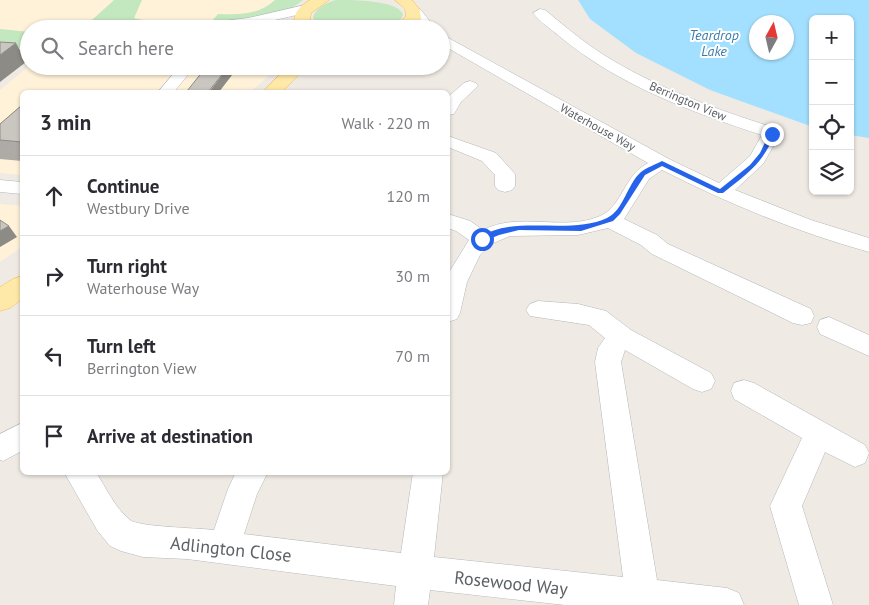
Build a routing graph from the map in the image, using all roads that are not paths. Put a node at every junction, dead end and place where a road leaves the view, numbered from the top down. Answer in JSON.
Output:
{"nodes":[{"id":1,"x":315,"y":3,"type":"edge"},
{"id":2,"x":411,"y":4,"type":"edge"},
{"id":3,"x":540,"y":16,"type":"dead end"},
{"id":4,"x":255,"y":20,"type":"edge"},
{"id":5,"x":302,"y":20,"type":"edge"},
{"id":6,"x":413,"y":20,"type":"edge"},
{"id":7,"x":423,"y":20,"type":"edge"},
{"id":8,"x":450,"y":44,"type":"edge"},
{"id":9,"x":180,"y":75,"type":"edge"},
{"id":10,"x":291,"y":75,"type":"edge"},
{"id":11,"x":470,"y":86,"type":"dead end"},
{"id":12,"x":168,"y":90,"type":"edge"},
{"id":13,"x":274,"y":90,"type":"edge"},
{"id":14,"x":450,"y":106,"type":"edge"},
{"id":15,"x":450,"y":141,"type":"edge"},
{"id":16,"x":662,"y":163,"type":"junction"},
{"id":17,"x":0,"y":186,"type":"edge"},
{"id":18,"x":505,"y":186,"type":"dead end"},
{"id":19,"x":20,"y":188,"type":"edge"},
{"id":20,"x":721,"y":192,"type":"junction"},
{"id":21,"x":610,"y":220,"type":"junction"},
{"id":22,"x":450,"y":222,"type":"edge"},
{"id":23,"x":482,"y":239,"type":"junction"},
{"id":24,"x":869,"y":245,"type":"edge"},
{"id":25,"x":20,"y":287,"type":"edge"},
{"id":26,"x":450,"y":291,"type":"edge"},
{"id":27,"x":0,"y":301,"type":"edge"},
{"id":28,"x":538,"y":310,"type":"dead end"},
{"id":29,"x":802,"y":316,"type":"dead end"},
{"id":30,"x":829,"y":327,"type":"dead end"},
{"id":31,"x":622,"y":337,"type":"junction"},
{"id":32,"x":869,"y":346,"type":"edge"},
{"id":33,"x":702,"y":381,"type":"dead end"},
{"id":34,"x":744,"y":391,"type":"dead end"},
{"id":35,"x":818,"y":434,"type":"junction"},
{"id":36,"x":855,"y":454,"type":"dead end"},
{"id":37,"x":81,"y":475,"type":"edge"},
{"id":38,"x":251,"y":475,"type":"edge"},
{"id":39,"x":428,"y":475,"type":"edge"},
{"id":40,"x":224,"y":547,"type":"junction"},
{"id":41,"x":415,"y":572,"type":"junction"},
{"id":42,"x":656,"y":600,"type":"edge"},
{"id":43,"x":411,"y":605,"type":"edge"},
{"id":44,"x":727,"y":605,"type":"edge"},
{"id":45,"x":816,"y":605,"type":"edge"}],
"edges":[{"from":1,"to":4,"type":"street"},
{"from":1,"to":5,"type":"main road"},
{"from":2,"to":6,"type":"main road"},
{"from":2,"to":7,"type":"street"},
{"from":3,"to":20,"type":"street","name":"Berrington View"},
{"from":8,"to":16,"type":"street","name":"Waterhouse Way"},
{"from":9,"to":12,"type":"street"},
{"from":10,"to":13,"type":"main road"},
{"from":11,"to":14,"type":"street"},
{"from":15,"to":18,"type":"street"},
{"from":16,"to":20,"type":"street","name":"Waterhouse Way"},
{"from":16,"to":21,"type":"street"},
{"from":17,"to":19,"type":"street"},
{"from":20,"to":24,"type":"street","name":"Waterhouse Way"},
{"from":21,"to":23,"type":"street"},
{"from":21,"to":29,"type":"street"},
{"from":22,"to":23,"type":"street"},
{"from":23,"to":26,"type":"street"},
{"from":25,"to":27,"type":"main road"},
{"from":28,"to":31,"type":"street"},
{"from":30,"to":32,"type":"street"},
{"from":31,"to":33,"type":"street"},
{"from":31,"to":42,"type":"street"},
{"from":34,"to":35,"type":"street"},
{"from":35,"to":36,"type":"street"},
{"from":35,"to":45,"type":"street"},
{"from":37,"to":40,"type":"street","name":"Adlington Close"},
{"from":38,"to":40,"type":"street"},
{"from":39,"to":41,"type":"street"},
{"from":40,"to":41,"type":"street","name":"Adlington Close"},
{"from":41,"to":42,"type":"street","name":"Rosewood Way"},
{"from":41,"to":43,"type":"street"},
{"from":42,"to":44,"type":"street","name":"Rosewood Way"}]}
